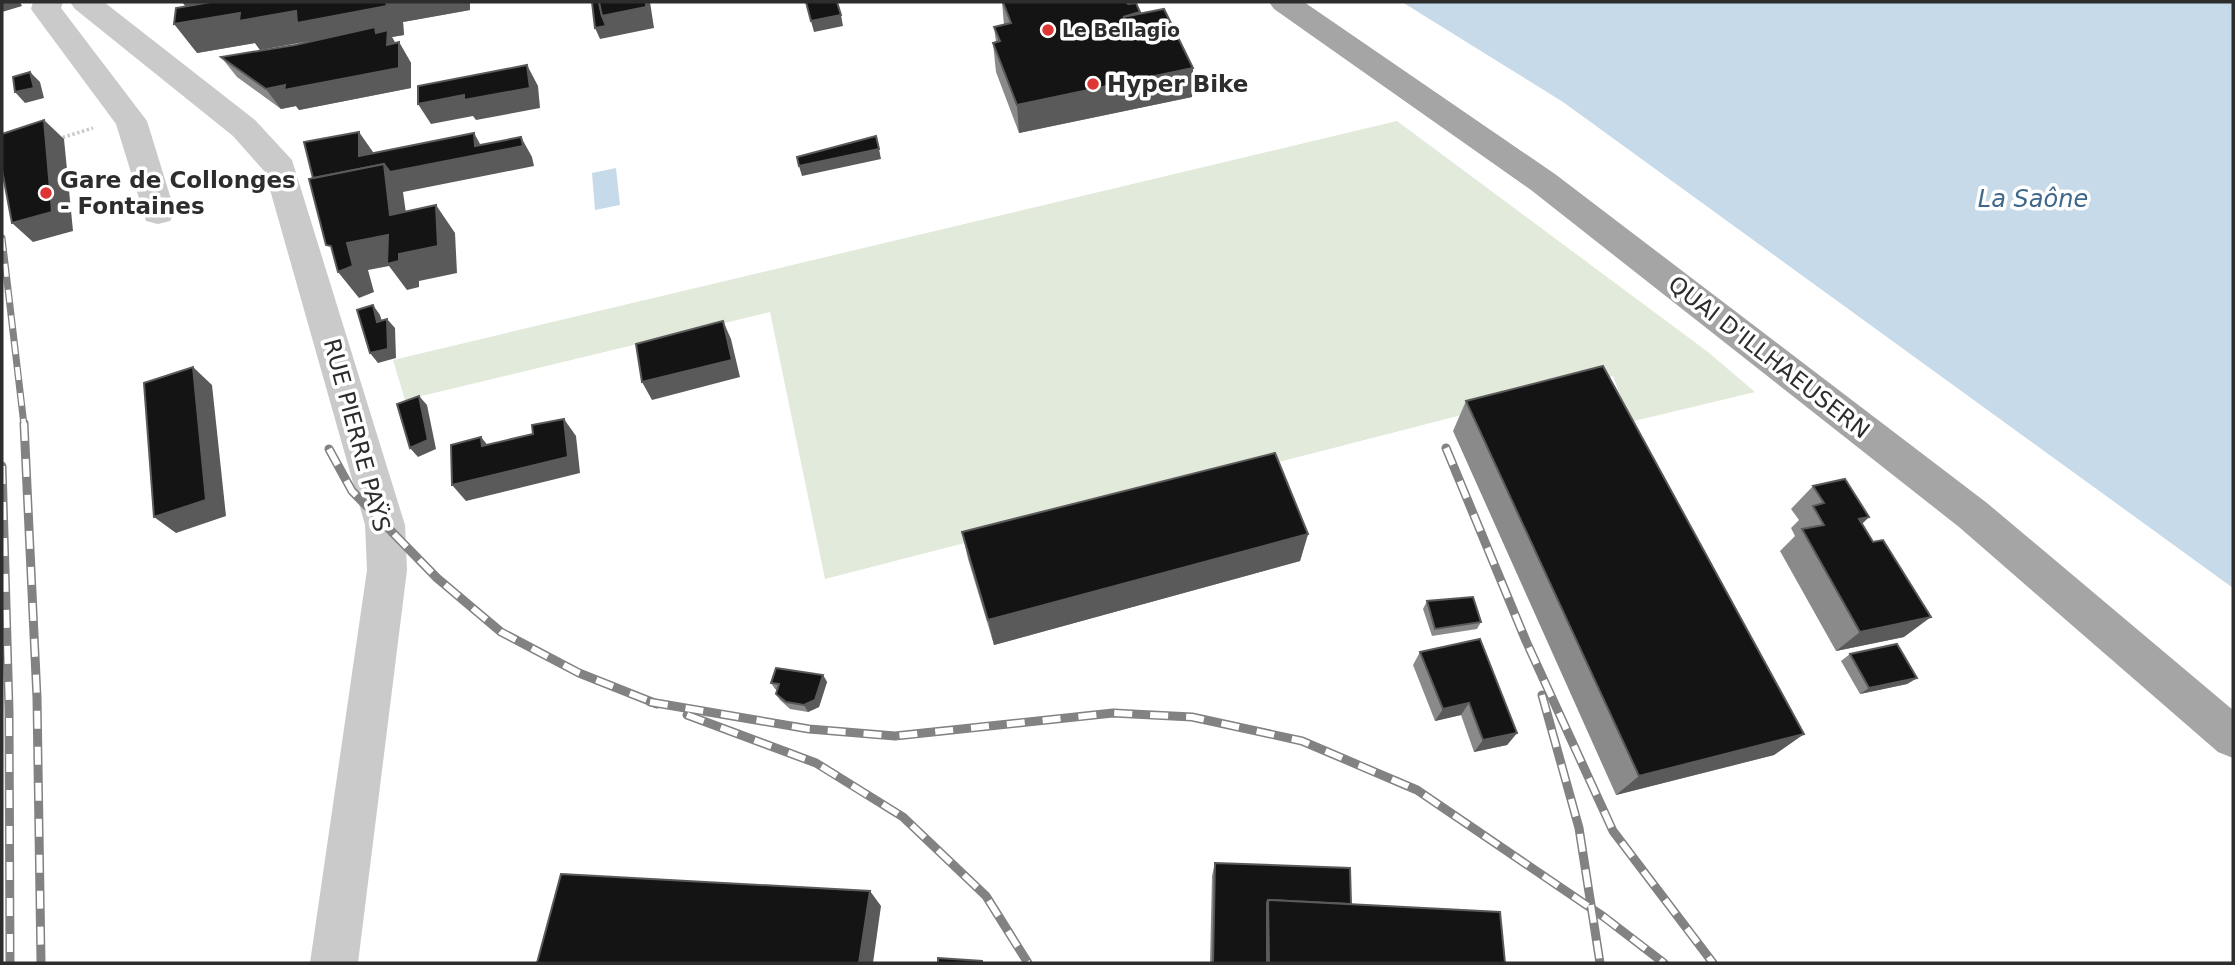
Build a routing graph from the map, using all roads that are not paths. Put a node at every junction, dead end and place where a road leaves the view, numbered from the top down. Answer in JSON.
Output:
{"nodes":[{"id":1,"x":48,"y":2,"type":"edge"},
{"id":2,"x":85,"y":2,"type":"edge"},
{"id":3,"x":1284,"y":2,"type":"edge"},
{"id":4,"x":158,"y":212,"type":"dead end"},
{"id":5,"x":2233,"y":737,"type":"edge"},
{"id":6,"x":334,"y":963,"type":"edge"}],
"edges":[{"from":1,"to":4,"type":"street"},
{"from":2,"to":6,"type":"street","name":"RUE PIERRE PAŸS"},
{"from":3,"to":5,"type":"main road","name":"QUAI D'ILLHAEUSERN"}]}
